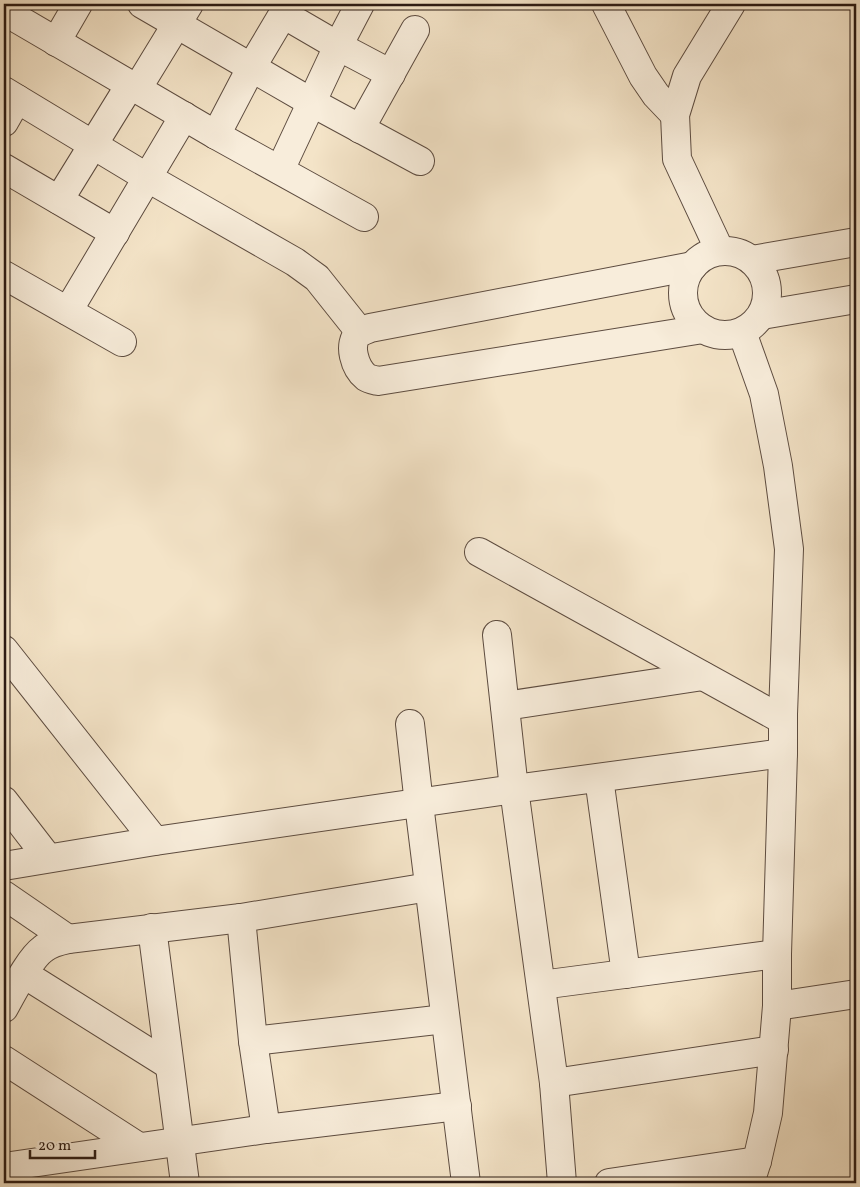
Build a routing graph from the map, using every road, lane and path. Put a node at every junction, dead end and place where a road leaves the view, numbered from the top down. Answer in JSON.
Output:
{"nodes":[{"id":1,"x":78,"y":4,"type":"edge"},
{"id":2,"x":142,"y":4,"type":"edge"},
{"id":3,"x":360,"y":4,"type":"edge"},
{"id":4,"x":606,"y":4,"type":"edge"},
{"id":5,"x":731,"y":4,"type":"edge"},
{"id":6,"x":286,"y":9,"type":"edge"},
{"id":7,"x":4,"y":11,"type":"edge"},
{"id":8,"x":183,"y":14,"type":"edge"},
{"id":9,"x":415,"y":30,"type":"dead end"},
{"id":10,"x":56,"y":42,"type":"junction"},
{"id":11,"x":338,"y":46,"type":"junction"},
{"id":12,"x":251,"y":68,"type":"junction"},
{"id":13,"x":390,"y":74,"type":"junction"},
{"id":14,"x":134,"y":87,"type":"junction"},
{"id":15,"x":311,"y":102,"type":"junction"},
{"id":16,"x":8,"y":104,"type":"edge"},
{"id":17,"x":675,"y":115,"type":"junction"},
{"id":18,"x":184,"y":116,"type":"junction"},
{"id":19,"x":360,"y":129,"type":"junction"},
{"id":20,"x":216,"y":135,"type":"junction"},
{"id":21,"x":94,"y":145,"type":"junction"},
{"id":22,"x":420,"y":161,"type":"dead end"},
{"id":23,"x":4,"y":168,"type":"edge"},
{"id":24,"x":280,"y":170,"type":"junction"},
{"id":25,"x":148,"y":178,"type":"junction"},
{"id":26,"x":59,"y":200,"type":"junction"},
{"id":27,"x":364,"y":217,"type":"dead end"},
{"id":28,"x":115,"y":233,"type":"junction"},
{"id":29,"x":856,"y":242,"type":"edge"},
{"id":30,"x":720,"y":251,"type":"junction"},
{"id":31,"x":752,"y":260,"type":"junction"},
{"id":32,"x":692,"y":266,"type":"junction"},
{"id":33,"x":4,"y":275,"type":"edge"},
{"id":34,"x":856,"y":298,"type":"edge"},
{"id":35,"x":68,"y":311,"type":"junction"},
{"id":36,"x":752,"y":324,"type":"junction"},
{"id":37,"x":703,"y":329,"type":"junction"},
{"id":38,"x":360,"y":332,"type":"junction"},
{"id":39,"x":122,"y":342,"type":"dead end"},
{"id":40,"x":479,"y":552,"type":"dead end"},
{"id":41,"x":498,"y":635,"type":"dead end"},
{"id":42,"x":4,"y":650,"type":"edge"},
{"id":43,"x":703,"y":676,"type":"junction"},
{"id":44,"x":505,"y":706,"type":"junction"},
{"id":45,"x":783,"y":720,"type":"junction"},
{"id":46,"x":410,"y":724,"type":"dead end"},
{"id":47,"x":784,"y":753,"type":"junction"},
{"id":48,"x":599,"y":778,"type":"junction"},
{"id":49,"x":514,"y":790,"type":"junction"},
{"id":50,"x":4,"y":801,"type":"edge"},
{"id":51,"x":419,"y":804,"type":"junction"},
{"id":52,"x":155,"y":840,"type":"junction"},
{"id":53,"x":48,"y":858,"type":"junction"},
{"id":54,"x":4,"y":866,"type":"edge"},
{"id":55,"x":429,"y":887,"type":"junction"},
{"id":56,"x":4,"y":895,"type":"edge"},
{"id":57,"x":241,"y":918,"type":"junction"},
{"id":58,"x":152,"y":928,"type":"junction"},
{"id":59,"x":68,"y":938,"type":"junction"},
{"id":60,"x":777,"y":954,"type":"junction"},
{"id":61,"x":626,"y":974,"type":"junction"},
{"id":62,"x":541,"y":984,"type":"junction"},
{"id":63,"x":11,"y":989,"type":"edge"},
{"id":64,"x":856,"y":994,"type":"edge"},
{"id":65,"x":777,"y":1006,"type":"junction"},
{"id":66,"x":445,"y":1019,"type":"junction"},
{"id":67,"x":253,"y":1041,"type":"junction"},
{"id":68,"x":774,"y":1050,"type":"junction"},
{"id":69,"x":4,"y":1060,"type":"edge"},
{"id":70,"x":169,"y":1065,"type":"junction"},
{"id":71,"x":554,"y":1083,"type":"junction"},
{"id":72,"x":457,"y":1106,"type":"junction"},
{"id":73,"x":266,"y":1129,"type":"junction"},
{"id":74,"x":179,"y":1142,"type":"junction"},
{"id":75,"x":139,"y":1147,"type":"junction"},
{"id":76,"x":4,"y":1166,"type":"edge"},
{"id":77,"x":753,"y":1172,"type":"edge"},
{"id":78,"x":185,"y":1183,"type":"edge"},
{"id":79,"x":466,"y":1183,"type":"edge"},
{"id":80,"x":562,"y":1183,"type":"edge"},
{"id":81,"x":608,"y":1183,"type":"edge"}],
"edges":[{"from":1,"to":10,"type":"street"},
{"from":2,"to":8,"type":"street"},
{"from":3,"to":11,"type":"street"},
{"from":4,"to":17,"type":"street"},
{"from":5,"to":17,"type":"street"},
{"from":6,"to":11,"type":"street"},
{"from":6,"to":12,"type":"street"},
{"from":7,"to":10,"type":"street"},
{"from":8,"to":12,"type":"street"},
{"from":8,"to":14,"type":"street"},
{"from":9,"to":13,"type":"street"},
{"from":10,"to":14,"type":"street"},
{"from":11,"to":13,"type":"street"},
{"from":11,"to":15,"type":"street"},
{"from":12,"to":15,"type":"street"},
{"from":12,"to":20,"type":"street"},
{"from":13,"to":19,"type":"street"},
{"from":14,"to":18,"type":"street"},
{"from":14,"to":21,"type":"street"},
{"from":15,"to":19,"type":"street"},
{"from":15,"to":24,"type":"street"},
{"from":16,"to":21,"type":"street"},
{"from":17,"to":30,"type":"street"},
{"from":18,"to":20,"type":"street"},
{"from":18,"to":25,"type":"street"},
{"from":19,"to":22,"type":"street"},
{"from":20,"to":24,"type":"street"},
{"from":21,"to":25,"type":"street"},
{"from":21,"to":26,"type":"street"},
{"from":23,"to":26,"type":"street"},
{"from":24,"to":27,"type":"street"},
{"from":25,"to":28,"type":"street"},
{"from":25,"to":38,"type":"street"},
{"from":26,"to":28,"type":"street"},
{"from":28,"to":35,"type":"street"},
{"from":29,"to":31,"type":"street"},
{"from":30,"to":31,"type":"street"},
{"from":30,"to":32,"type":"street"},
{"from":31,"to":36,"type":"street"},
{"from":32,"to":37,"type":"street"},
{"from":32,"to":38,"type":"street"},
{"from":33,"to":35,"type":"street"},
{"from":34,"to":36,"type":"street"},
{"from":35,"to":39,"type":"street"},
{"from":36,"to":37,"type":"street"},
{"from":36,"to":45,"type":"street"},
{"from":37,"to":38,"type":"street"},
{"from":40,"to":43,"type":"street"},
{"from":41,"to":44,"type":"street"},
{"from":42,"to":52,"type":"street"},
{"from":43,"to":44,"type":"street"},
{"from":43,"to":45,"type":"street"},
{"from":44,"to":49,"type":"street"},
{"from":45,"to":47,"type":"street"},
{"from":46,"to":51,"type":"street"},
{"from":47,"to":48,"type":"street"},
{"from":47,"to":60,"type":"street"},
{"from":48,"to":49,"type":"street"},
{"from":48,"to":61,"type":"street"},
{"from":49,"to":51,"type":"street"},
{"from":49,"to":62,"type":"street"},
{"from":50,"to":53,"type":"street"},
{"from":51,"to":52,"type":"street"},
{"from":51,"to":55,"type":"street"},
{"from":52,"to":53,"type":"street"},
{"from":53,"to":54,"type":"street"},
{"from":55,"to":57,"type":"street"},
{"from":55,"to":66,"type":"street"},
{"from":56,"to":59,"type":"street"},
{"from":57,"to":58,"type":"street"},
{"from":57,"to":67,"type":"street"},
{"from":58,"to":59,"type":"street"},
{"from":58,"to":70,"type":"street"},
{"from":59,"to":63,"type":"street"},
{"from":60,"to":61,"type":"street"},
{"from":60,"to":65,"type":"street"},
{"from":61,"to":62,"type":"street"},
{"from":62,"to":71,"type":"street"},
{"from":63,"to":70,"type":"street"},
{"from":64,"to":65,"type":"street"},
{"from":65,"to":68,"type":"street"},
{"from":66,"to":67,"type":"street"},
{"from":66,"to":72,"type":"street"},
{"from":67,"to":73,"type":"street"},
{"from":68,"to":71,"type":"street"},
{"from":68,"to":77,"type":"street"},
{"from":69,"to":75,"type":"street"},
{"from":70,"to":74,"type":"street"},
{"from":71,"to":80,"type":"street"},
{"from":72,"to":73,"type":"street"},
{"from":72,"to":79,"type":"street"},
{"from":73,"to":74,"type":"street"},
{"from":74,"to":75,"type":"street"},
{"from":74,"to":78,"type":"street"},
{"from":75,"to":76,"type":"street"},
{"from":77,"to":81,"type":"street"}]}
